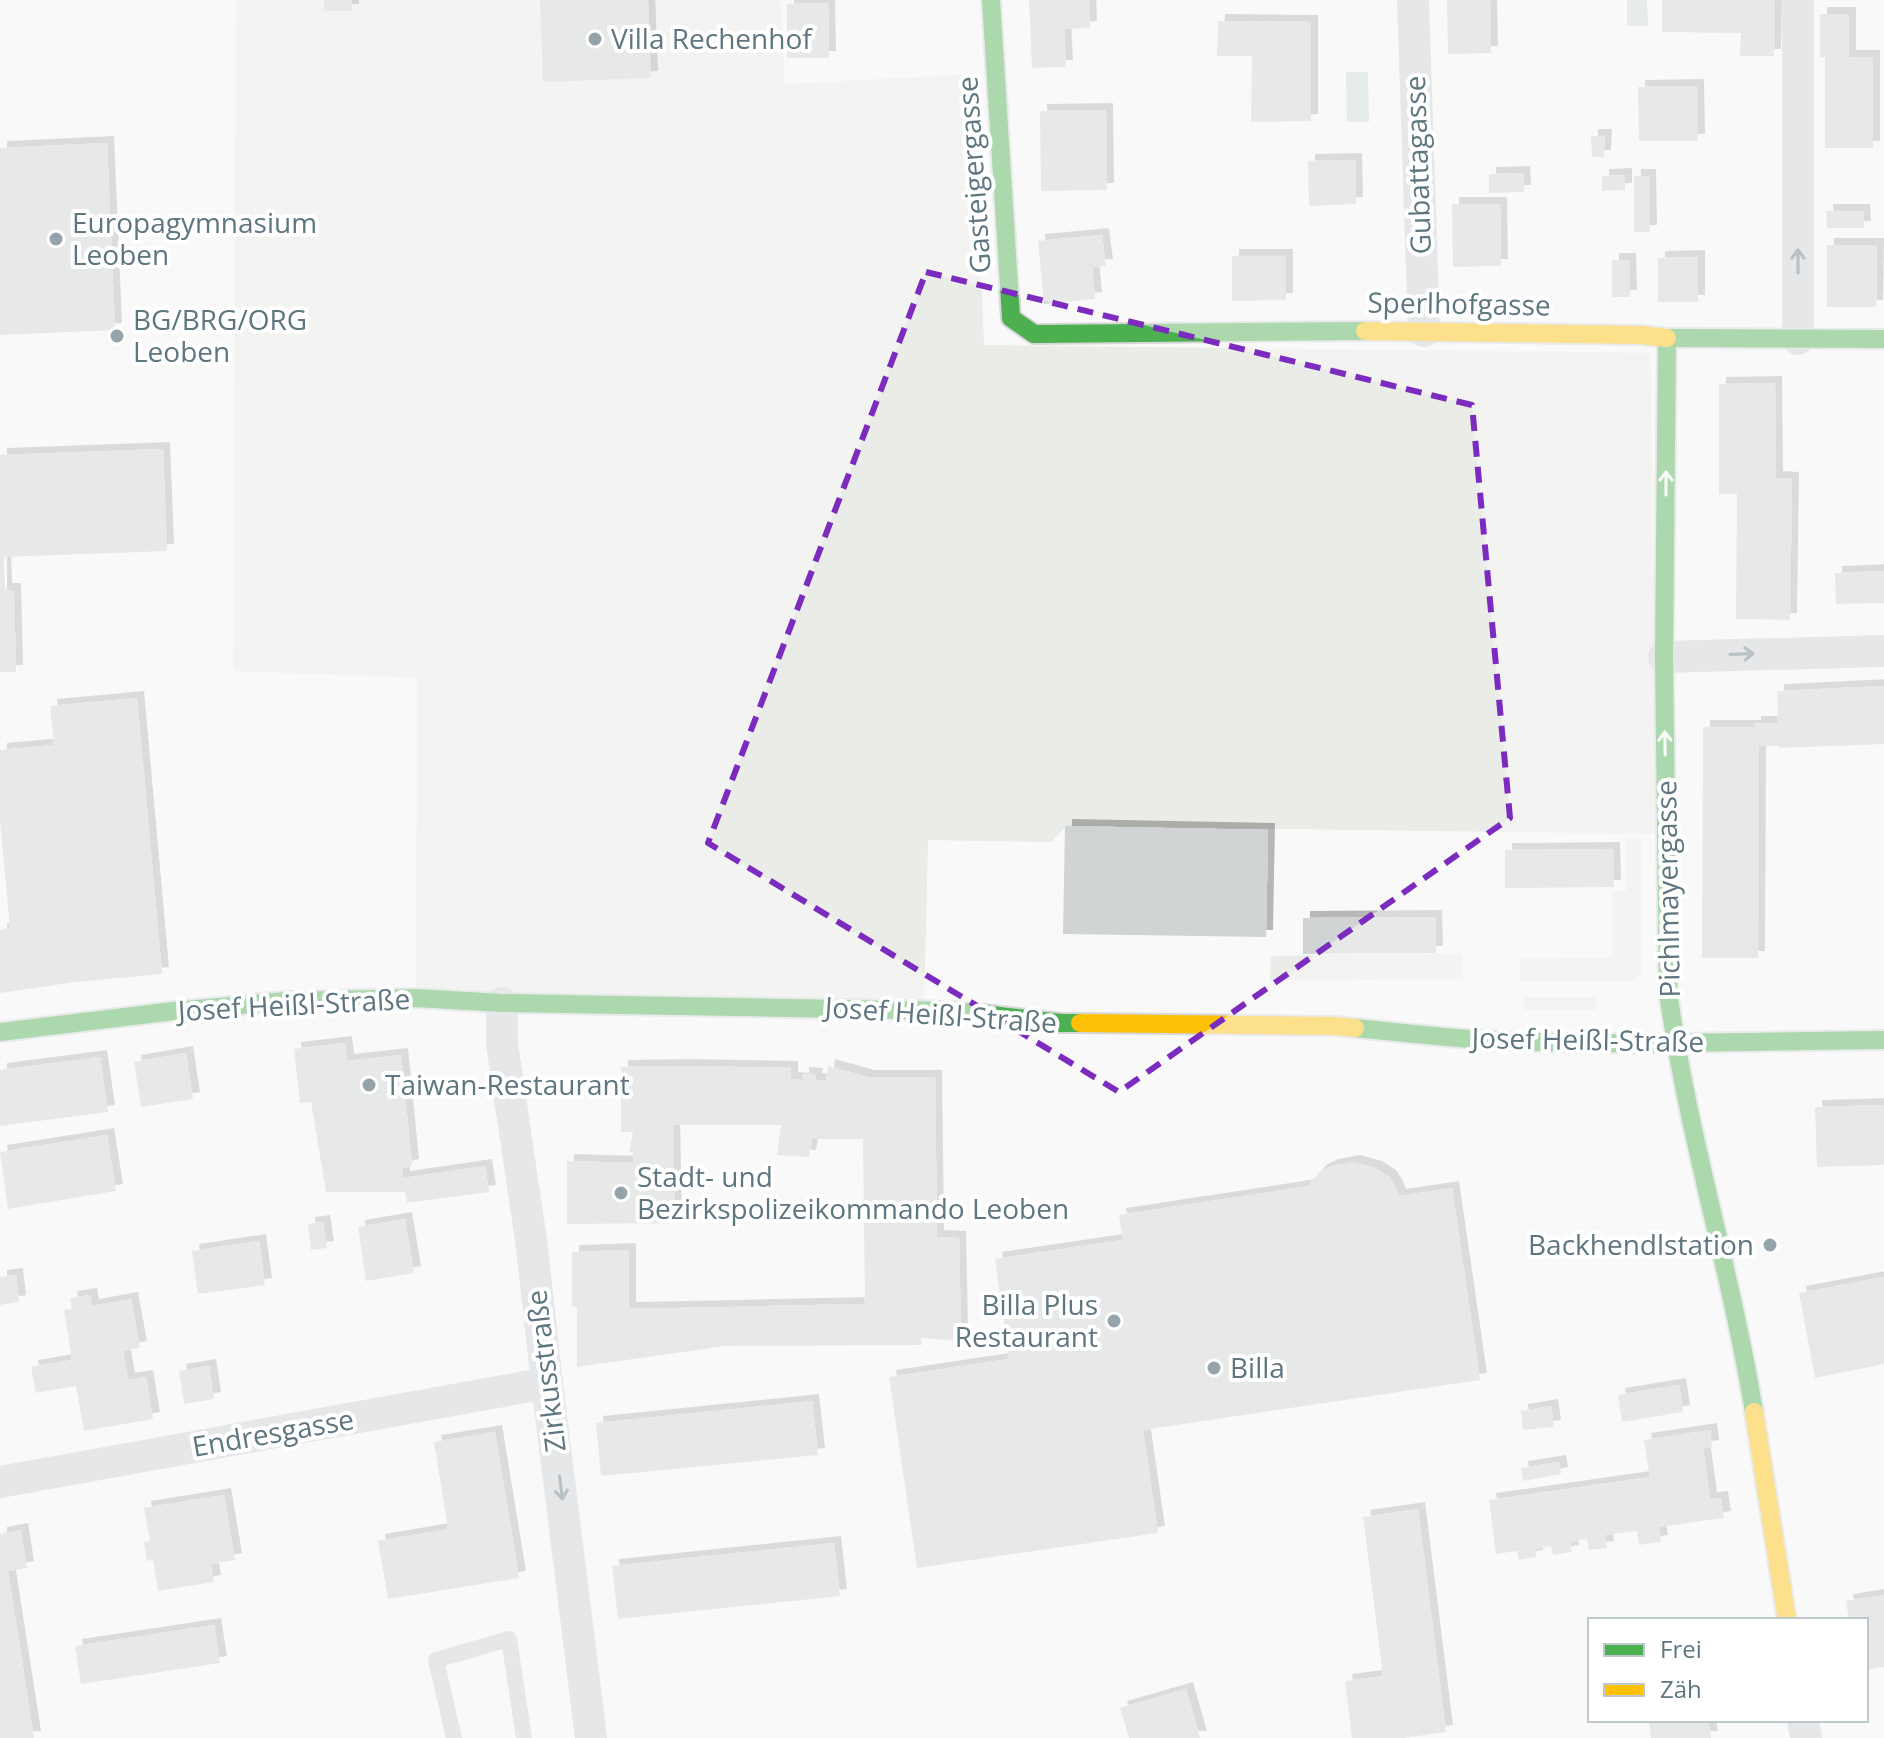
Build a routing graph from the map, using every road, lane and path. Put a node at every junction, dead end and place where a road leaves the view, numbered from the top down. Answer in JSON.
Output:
{"nodes":[{"id":1,"x":991,"y":0,"type":"edge"},
{"id":2,"x":1413,"y":0,"type":"edge"},
{"id":3,"x":1798,"y":0,"type":"edge"},
{"id":4,"x":1424,"y":331,"type":"junction"},
{"id":5,"x":1034,"y":334,"type":"joint"},
{"id":6,"x":1667,"y":338,"type":"junction"},
{"id":7,"x":1798,"y":339,"type":"junction"},
{"id":8,"x":1884,"y":339,"type":"edge"},
{"id":9,"x":1884,"y":651,"type":"edge"},
{"id":10,"x":1664,"y":657,"type":"junction"},
{"id":11,"x":502,"y":1003,"type":"junction"},
{"id":12,"x":0,"y":1032,"type":"edge"},
{"id":13,"x":1884,"y":1040,"type":"edge"},
{"id":14,"x":1675,"y":1044,"type":"junction"},
{"id":15,"x":547,"y":1383,"type":"junction"},
{"id":16,"x":0,"y":1482,"type":"edge"},
{"id":17,"x":1787,"y":1618,"type":"edge"},
{"id":18,"x":454,"y":1738,"type":"edge"},
{"id":19,"x":524,"y":1738,"type":"edge"},
{"id":20,"x":591,"y":1738,"type":"edge"}],
"edges":[{"from":1,"to":5,"type":"street","name":"Gasteigergasse"},
{"from":2,"to":4,"type":"street","name":"Gubattagasse"},
{"from":7,"to":3,"type":"street","one_way":true},
{"from":4,"to":5,"type":"street","name":"Sperlhofgasse"},
{"from":4,"to":6,"type":"street","name":"Sperlhofgasse"},
{"from":6,"to":7,"type":"street","name":"Sperlhofgasse"},
{"from":10,"to":6,"type":"street","name":"Pichlmayergasse","one_way":true},
{"from":7,"to":8,"type":"street","name":"Sperlhofgasse"},
{"from":10,"to":9,"type":"street","one_way":true},
{"from":14,"to":10,"type":"street","name":"Pichlmayergasse","one_way":true},
{"from":11,"to":12,"type":"street","name":"Josef Heißl-Straße"},
{"from":11,"to":14,"type":"street","name":"Josef Heißl-Straße"},
{"from":11,"to":15,"type":"street","name":"Zirkusstraße"},
{"from":13,"to":14,"type":"street","name":"Josef Heißl-Straße"},
{"from":14,"to":17,"type":"street","name":"Pichlmayergasse"},
{"from":15,"to":16,"type":"street","name":"Endresgasse"},
{"from":15,"to":20,"type":"street","name":"Zirkusstraße","one_way":true},
{"from":18,"to":19,"type":"lane"}]}
